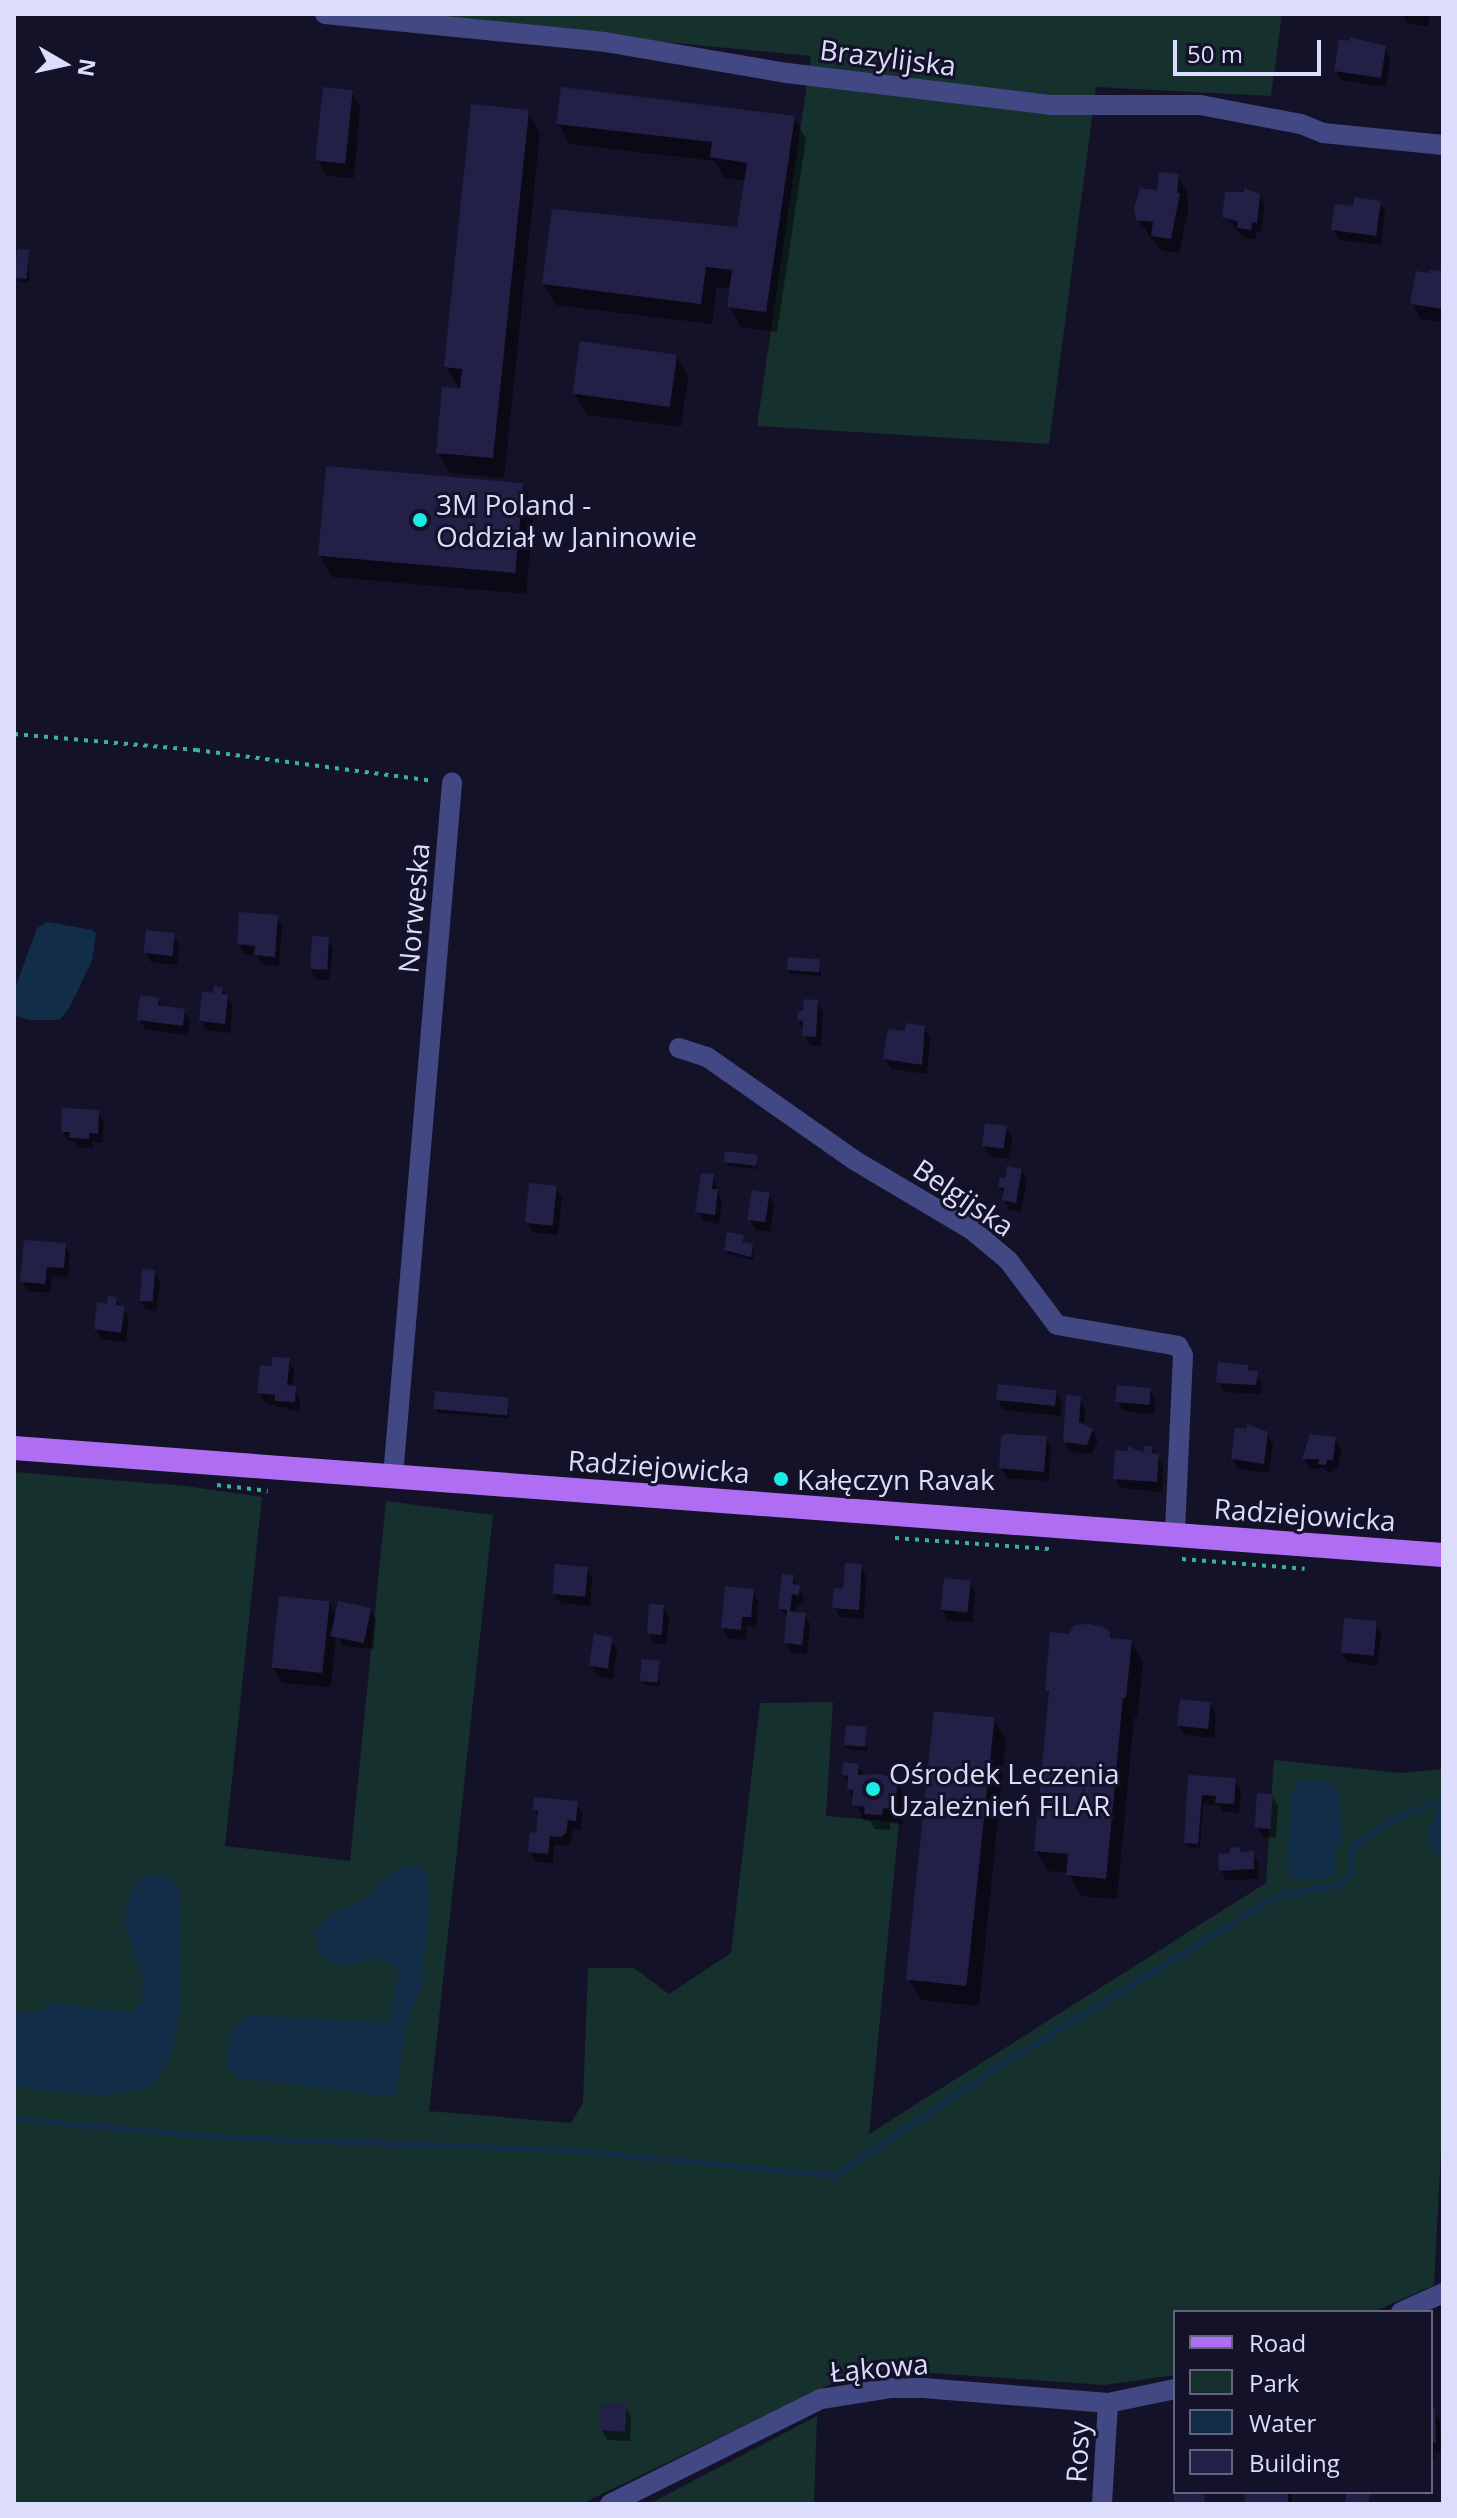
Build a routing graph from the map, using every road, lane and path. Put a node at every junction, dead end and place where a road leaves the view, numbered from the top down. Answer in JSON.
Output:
{"nodes":[{"id":1,"x":325,"y":14,"type":"edge"},
{"id":2,"x":1443,"y":145,"type":"edge"},
{"id":3,"x":14,"y":734,"type":"edge"},
{"id":4,"x":452,"y":783,"type":"joint"},
{"id":5,"x":679,"y":1048,"type":"dead end"},
{"id":6,"x":14,"y":1448,"type":"edge"},
{"id":7,"x":393,"y":1476,"type":"junction"},
{"id":8,"x":1175,"y":1534,"type":"junction"},
{"id":9,"x":1443,"y":1555,"type":"edge"},
{"id":10,"x":1443,"y":2293,"type":"edge"},
{"id":11,"x":1405,"y":2310,"type":"edge"},
{"id":12,"x":1173,"y":2389,"type":"edge"},
{"id":13,"x":1108,"y":2403,"type":"junction"},
{"id":14,"x":610,"y":2504,"type":"edge"},
{"id":15,"x":1102,"y":2504,"type":"edge"}],
"edges":[{"from":1,"to":2,"type":"street","name":"Brazylijska"},
{"from":3,"to":4,"type":"path"},
{"from":4,"to":7,"type":"street","name":"Norweska"},
{"from":5,"to":8,"type":"street","name":"Belgijska"},
{"from":6,"to":7,"type":"main road","name":"Radziejowicka"},
{"from":7,"to":8,"type":"main road","name":"Radziejowicka"},
{"from":8,"to":9,"type":"main road","name":"Radziejowicka"},
{"from":10,"to":11,"type":"street"},
{"from":12,"to":13,"type":"street","name":"Łąkowa"},
{"from":13,"to":14,"type":"street","name":"Łąkowa"},
{"from":13,"to":15,"type":"street","name":"Rosy"}]}
